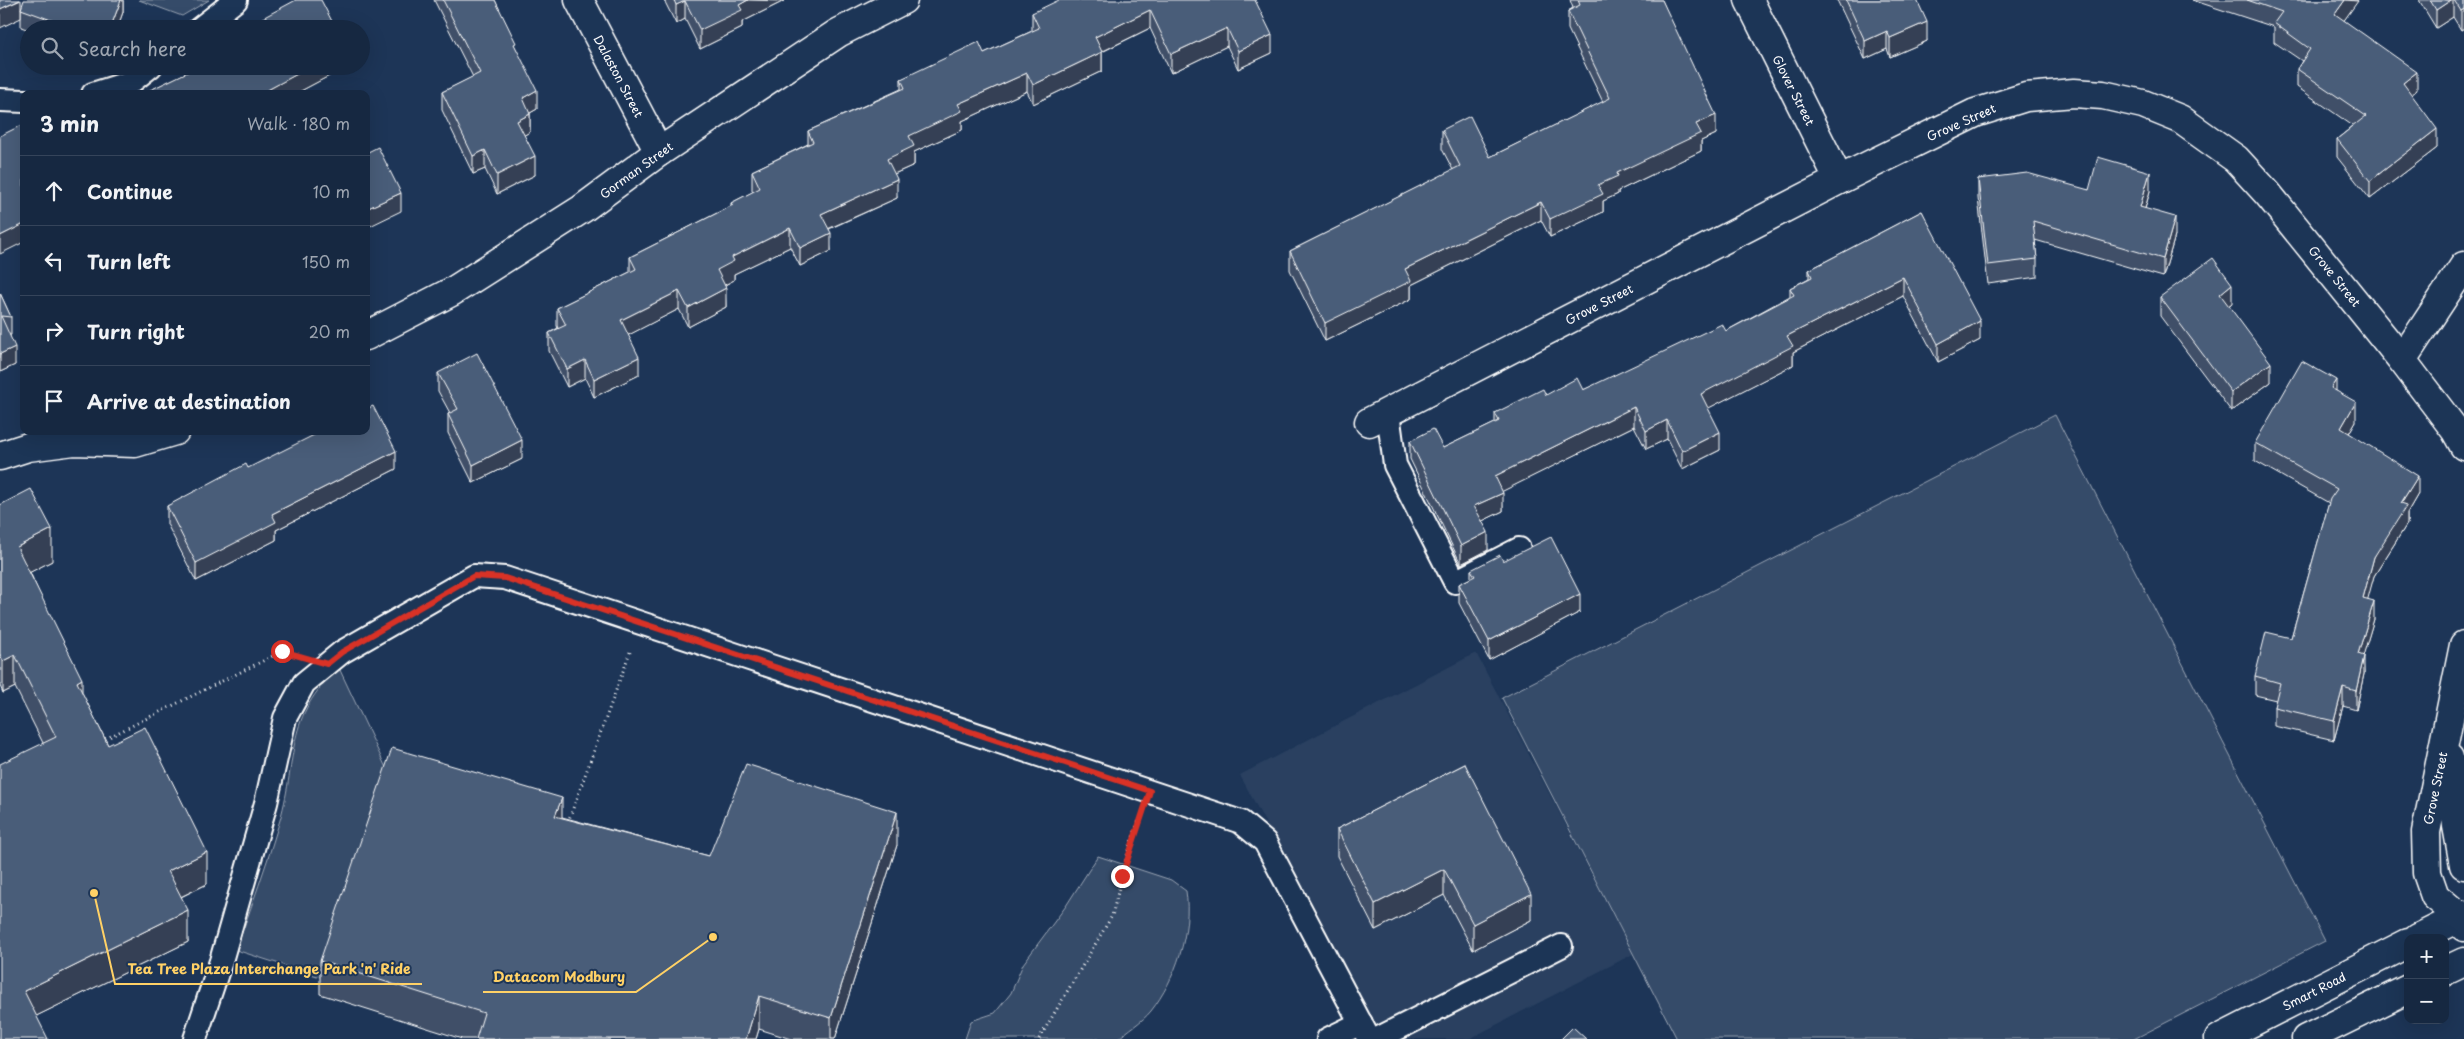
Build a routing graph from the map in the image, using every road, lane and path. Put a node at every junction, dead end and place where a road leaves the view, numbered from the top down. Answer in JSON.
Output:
{"nodes":[{"id":1,"x":236,"y":0,"type":"edge"},
{"id":2,"x":579,"y":0,"type":"edge"},
{"id":3,"x":903,"y":0,"type":"edge"},
{"id":4,"x":1749,"y":0,"type":"edge"},
{"id":5,"x":210,"y":20,"type":"edge"},
{"id":6,"x":140,"y":75,"type":"edge"},
{"id":7,"x":106,"y":90,"type":"edge"},
{"id":8,"x":0,"y":100,"type":"edge"},
{"id":9,"x":20,"y":101,"type":"edge"},
{"id":10,"x":659,"y":152,"type":"junction"},
{"id":11,"x":1839,"y":180,"type":"junction"},
{"id":12,"x":2464,"y":266,"type":"edge"},
{"id":13,"x":370,"y":334,"type":"edge"},
{"id":14,"x":2402,"y":360,"type":"junction"},
{"id":15,"x":1378,"y":418,"type":"joint"},
{"id":16,"x":162,"y":435,"type":"edge"},
{"id":17,"x":2464,"y":446,"type":"edge"},
{"id":18,"x":0,"y":456,"type":"edge"},
{"id":19,"x":1519,"y":549,"type":"dead end"},
{"id":20,"x":640,"y":623,"type":"junction"},
{"id":21,"x":2464,"y":645,"type":"edge"},
{"id":22,"x":327,"y":664,"type":"junction"},
{"id":23,"x":2446,"y":737,"type":"junction"},
{"id":24,"x":97,"y":743,"type":"edge"},
{"id":25,"x":1150,"y":791,"type":"junction"},
{"id":26,"x":566,"y":826,"type":"edge"},
{"id":27,"x":2464,"y":865,"type":"edge"},
{"id":28,"x":2463,"y":913,"type":"edge"},
{"id":29,"x":2425,"y":934,"type":"edge"},
{"id":30,"x":2404,"y":945,"type":"edge"},
{"id":31,"x":1561,"y":946,"type":"dead end"},
{"id":32,"x":2464,"y":962,"type":"edge"},
{"id":33,"x":2449,"y":969,"type":"edge"},
{"id":34,"x":2404,"y":991,"type":"edge"},
{"id":35,"x":1365,"y":1031,"type":"edge"},
{"id":36,"x":194,"y":1039,"type":"edge"},
{"id":37,"x":1038,"y":1039,"type":"edge"},
{"id":38,"x":1328,"y":1039,"type":"edge"},
{"id":39,"x":1377,"y":1039,"type":"edge"},
{"id":40,"x":2219,"y":1039,"type":"edge"},
{"id":41,"x":2306,"y":1039,"type":"edge"}],
"edges":[{"from":1,"to":5,"type":"lane"},
{"from":2,"to":10,"type":"street","name":"Dalaston Street"},
{"from":3,"to":10,"type":"street","name":"Gorman Street"},
{"from":4,"to":11,"type":"street","name":"Glover Street"},
{"from":6,"to":7,"type":"lane"},
{"from":8,"to":9,"type":"lane"},
{"from":10,"to":13,"type":"street","name":"Gorman Street"},
{"from":11,"to":14,"type":"street","name":"Grove Street"},
{"from":11,"to":15,"type":"street","name":"Grove Street"},
{"from":12,"to":14,"type":"street"},
{"from":14,"to":17,"type":"street","name":"Grove Street"},
{"from":15,"to":19,"type":"lane"},
{"from":16,"to":18,"type":"street"},
{"from":20,"to":22,"type":"lane"},
{"from":20,"to":25,"type":"lane"},
{"from":20,"to":26,"type":"path"},
{"from":21,"to":23,"type":"street","name":"Grove Street"},
{"from":22,"to":24,"type":"path"},
{"from":22,"to":36,"type":"lane"},
{"from":23,"to":27,"type":"street","name":"Grove Street"},
{"from":23,"to":28,"type":"street","name":"Grove Street"},
{"from":25,"to":35,"type":"lane"},
{"from":25,"to":37,"type":"path"},
{"from":28,"to":29,"type":"street"},
{"from":30,"to":40,"type":"street","name":"Smart Road"},
{"from":31,"to":39,"type":"lane"},
{"from":32,"to":33,"type":"street"},
{"from":34,"to":41,"type":"street"},
{"from":35,"to":38,"type":"lane"}]}
